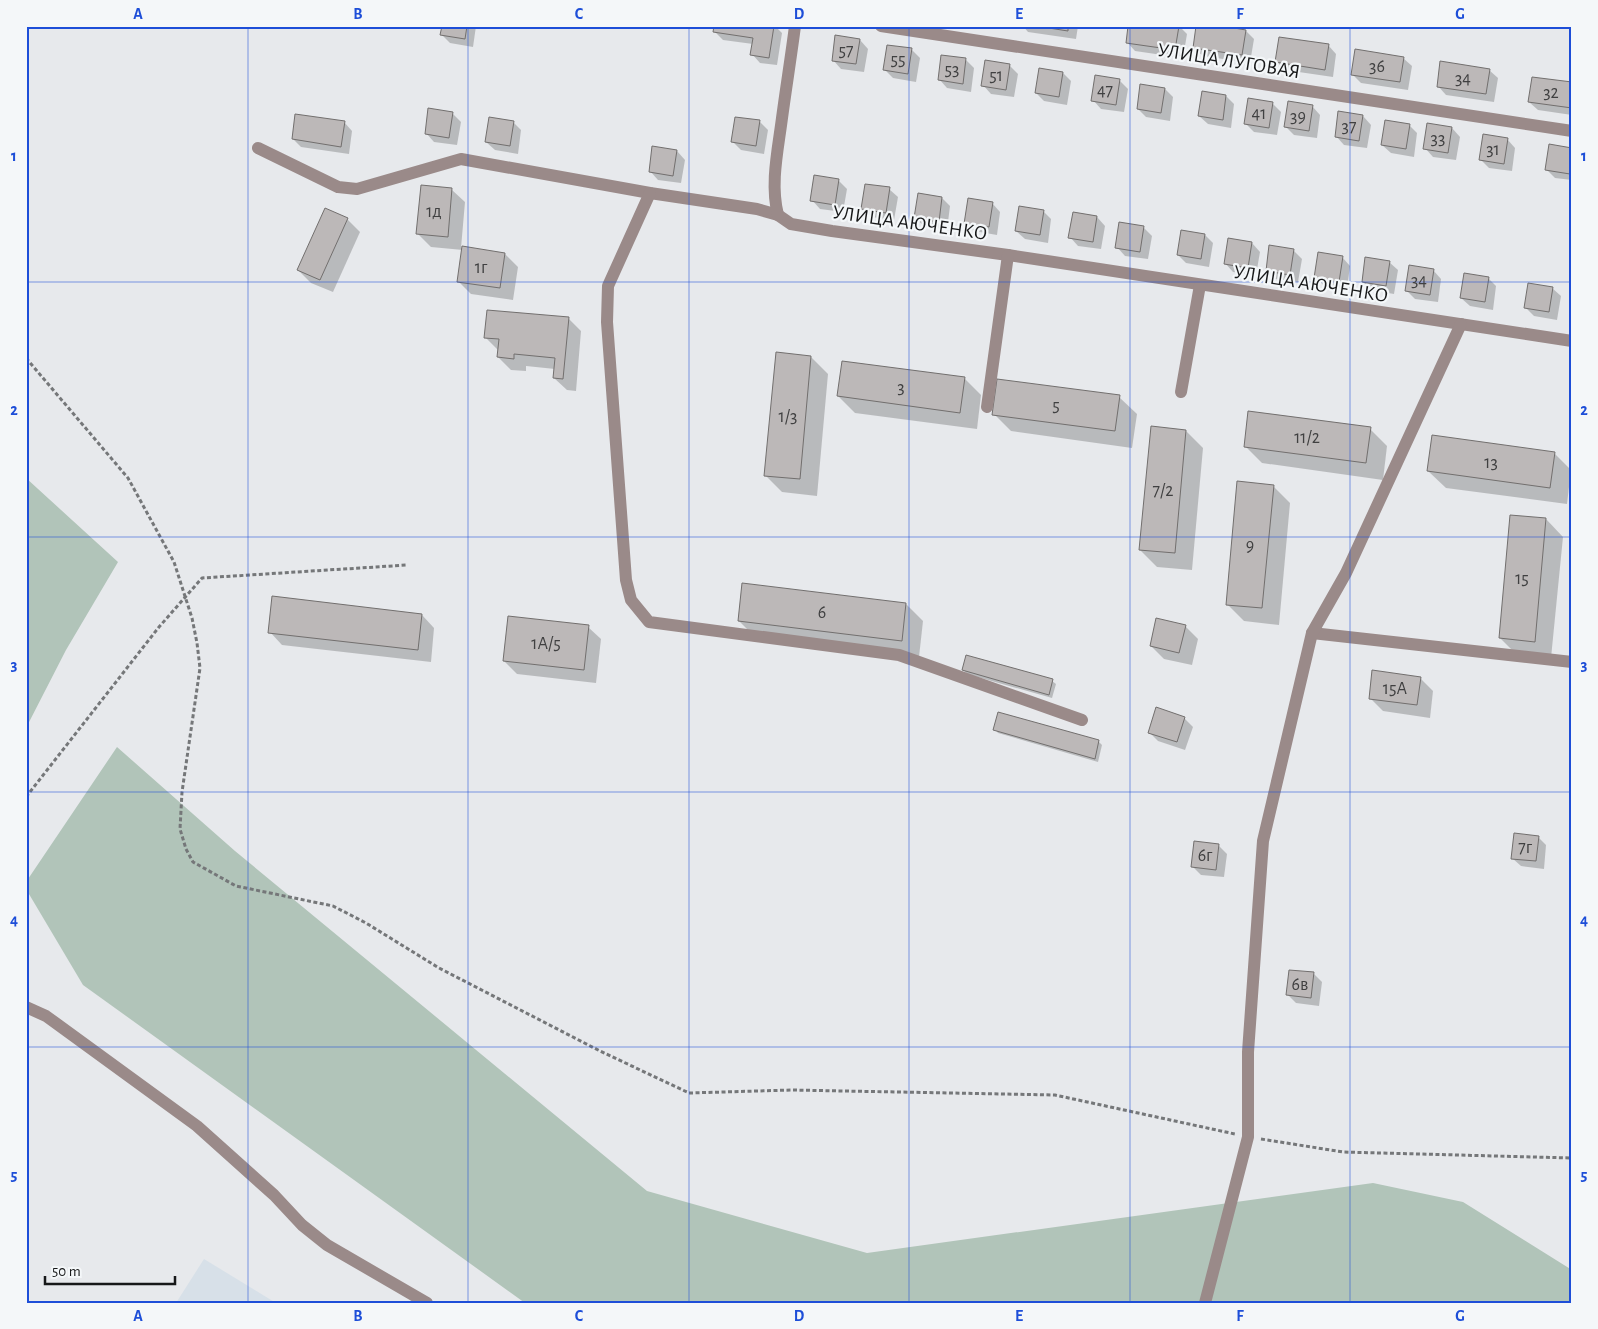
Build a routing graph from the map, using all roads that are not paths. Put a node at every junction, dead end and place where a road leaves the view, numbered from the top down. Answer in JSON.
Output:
{"nodes":[{"id":1,"x":795,"y":26,"type":"edge"},
{"id":2,"x":880,"y":26,"type":"edge"},
{"id":3,"x":1572,"y":131,"type":"edge"},
{"id":4,"x":258,"y":148,"type":"dead end"},
{"id":5,"x":650,"y":193,"type":"junction"},
{"id":6,"x":778,"y":214,"type":"junction"},
{"id":7,"x":1008,"y":255,"type":"junction"},
{"id":8,"x":1200,"y":285,"type":"junction"},
{"id":9,"x":1461,"y":324,"type":"junction"},
{"id":10,"x":1572,"y":341,"type":"edge"},
{"id":11,"x":1181,"y":392,"type":"dead end"},
{"id":12,"x":987,"y":407,"type":"dead end"},
{"id":13,"x":1312,"y":633,"type":"junction"},
{"id":14,"x":1572,"y":662,"type":"edge"},
{"id":15,"x":1082,"y":720,"type":"dead end"},
{"id":16,"x":26,"y":1007,"type":"edge"},
{"id":17,"x":427,"y":1303,"type":"edge"},
{"id":18,"x":1205,"y":1303,"type":"edge"}],
"edges":[{"from":1,"to":6,"type":"street"},
{"from":2,"to":3,"type":"street","name":"УЛИЦА ЛУГОВАЯ"},
{"from":4,"to":5,"type":"street","name":"УЛИЦА АЮЧЕНКО"},
{"from":5,"to":6,"type":"street","name":"УЛИЦА АЮЧЕНКО"},
{"from":5,"to":15,"type":"street"},
{"from":6,"to":7,"type":"street","name":"УЛИЦА АЮЧЕНКО"},
{"from":7,"to":8,"type":"street","name":"УЛИЦА АЮЧЕНКО"},
{"from":7,"to":12,"type":"street"},
{"from":8,"to":9,"type":"street","name":"УЛИЦА АЮЧЕНКО"},
{"from":8,"to":11,"type":"street"},
{"from":9,"to":10,"type":"street","name":"УЛИЦА АЮЧЕНКО"},
{"from":9,"to":13,"type":"street"},
{"from":13,"to":14,"type":"street"},
{"from":13,"to":18,"type":"street"},
{"from":16,"to":17,"type":"street"}]}
